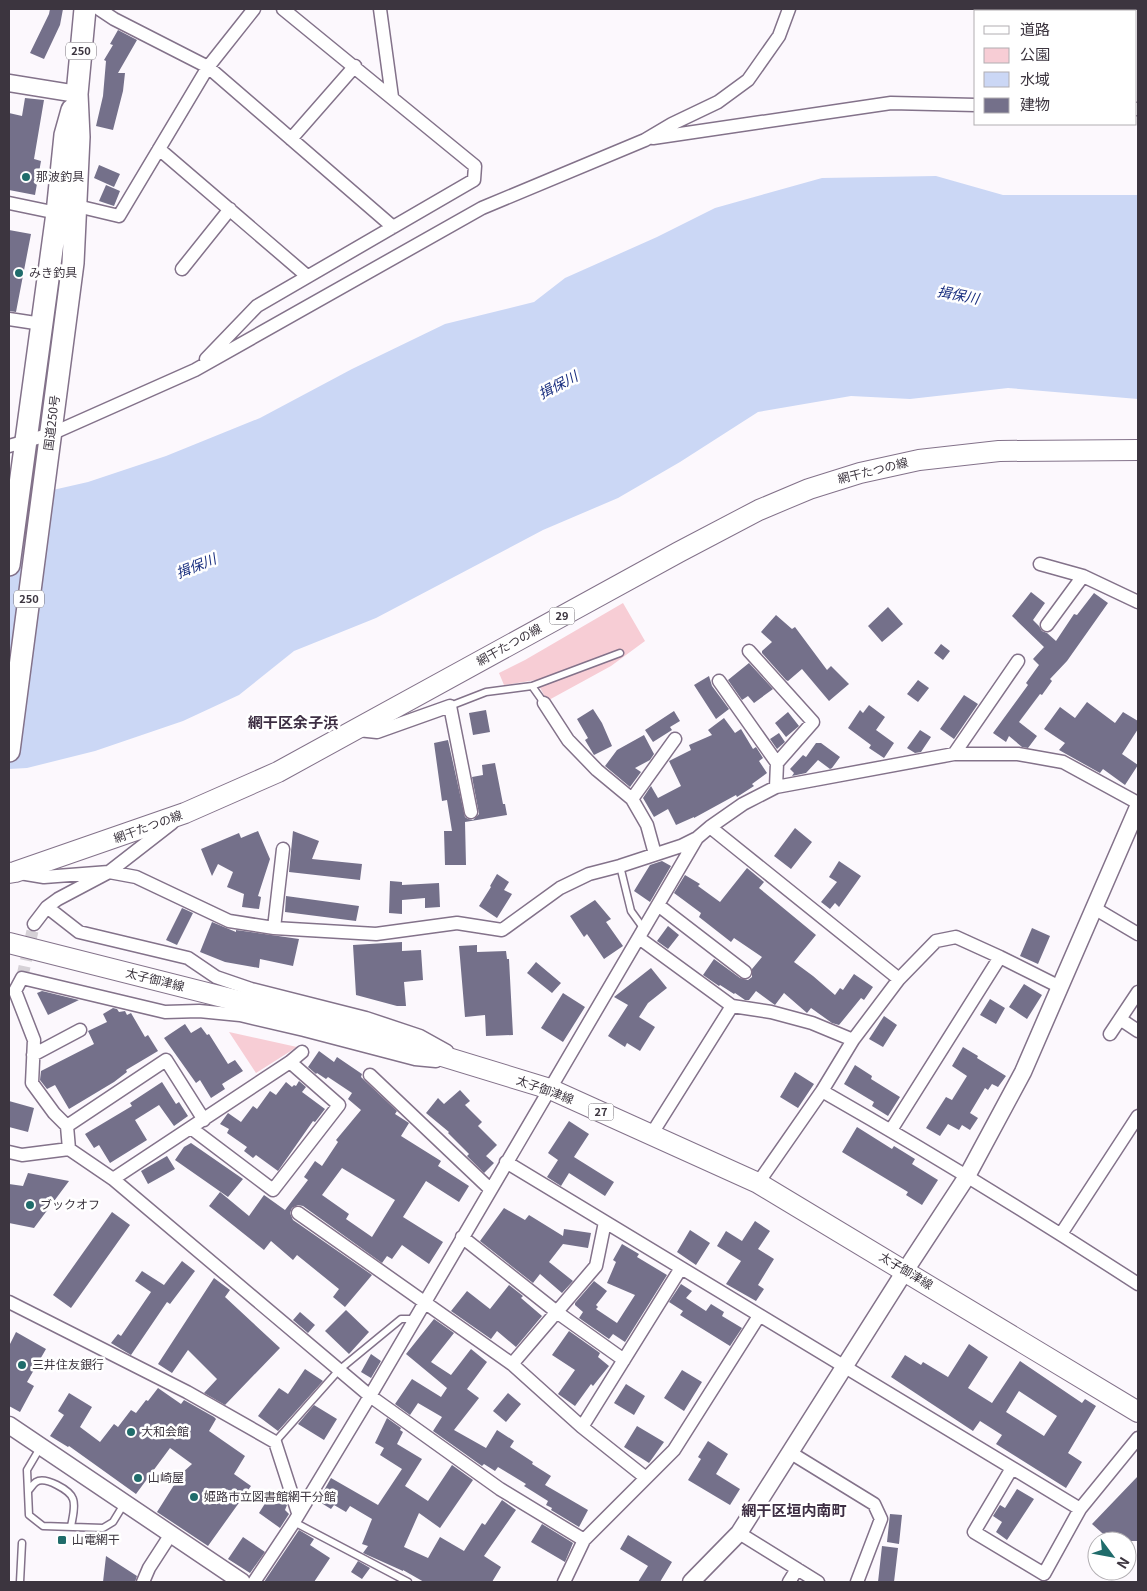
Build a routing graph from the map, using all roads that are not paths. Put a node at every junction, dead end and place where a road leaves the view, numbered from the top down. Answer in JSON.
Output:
{"nodes":[{"id":1,"x":85,"y":9,"type":"edge"},
{"id":2,"x":99,"y":9,"type":"edge"},
{"id":3,"x":254,"y":9,"type":"edge"},
{"id":4,"x":283,"y":9,"type":"edge"},
{"id":5,"x":380,"y":9,"type":"edge"},
{"id":6,"x":789,"y":9,"type":"edge"},
{"id":7,"x":355,"y":66,"type":"junction"},
{"id":8,"x":208,"y":68,"type":"junction"},
{"id":9,"x":9,"y":83,"type":"edge"},
{"id":10,"x":77,"y":94,"type":"junction"},
{"id":11,"x":392,"y":97,"type":"junction"},
{"id":12,"x":974,"y":105,"type":"edge"},
{"id":13,"x":291,"y":139,"type":"junction"},
{"id":14,"x":645,"y":140,"type":"junction"},
{"id":15,"x":159,"y":148,"type":"junction"},
{"id":16,"x":9,"y":203,"type":"edge"},
{"id":17,"x":77,"y":206,"type":"junction"},
{"id":18,"x":230,"y":209,"type":"junction"},
{"id":19,"x":57,"y":213,"type":"junction"},
{"id":20,"x":393,"y":227,"type":"junction"},
{"id":21,"x":182,"y":269,"type":"dead end"},
{"id":22,"x":307,"y":276,"type":"junction"},
{"id":23,"x":9,"y":319,"type":"edge"},
{"id":24,"x":42,"y":324,"type":"junction"},
{"id":25,"x":195,"y":370,"type":"junction"},
{"id":26,"x":50,"y":440,"type":"junction"},
{"id":27,"x":20,"y":446,"type":"edge"},
{"id":28,"x":1138,"y":450,"type":"edge"},
{"id":29,"x":1040,"y":564,"type":"dead end"},
{"id":30,"x":9,"y":565,"type":"edge"},
{"id":31,"x":1083,"y":576,"type":"junction"},
{"id":32,"x":1138,"y":602,"type":"edge"},
{"id":33,"x":1047,"y":625,"type":"dead end"},
{"id":34,"x":749,"y":651,"type":"dead end"},
{"id":35,"x":620,"y":653,"type":"dead end"},
{"id":36,"x":1018,"y":662,"type":"dead end"},
{"id":37,"x":719,"y":681,"type":"dead end"},
{"id":38,"x":532,"y":686,"type":"junction"},
{"id":39,"x":544,"y":703,"type":"joint"},
{"id":40,"x":450,"y":706,"type":"junction"},
{"id":41,"x":356,"y":730,"type":"junction"},
{"id":42,"x":675,"y":739,"type":"dead end"},
{"id":43,"x":9,"y":751,"type":"edge"},
{"id":44,"x":954,"y":754,"type":"junction"},
{"id":45,"x":777,"y":763,"type":"junction"},
{"id":46,"x":776,"y":787,"type":"junction"},
{"id":47,"x":632,"y":799,"type":"junction"},
{"id":48,"x":1138,"y":805,"type":"edge"},
{"id":49,"x":471,"y":812,"type":"dead end"},
{"id":50,"x":185,"y":813,"type":"junction"},
{"id":51,"x":710,"y":827,"type":"junction"},
{"id":52,"x":697,"y":838,"type":"junction"},
{"id":53,"x":283,"y":849,"type":"dead end"},
{"id":54,"x":655,"y":854,"type":"junction"},
{"id":55,"x":620,"y":866,"type":"junction"},
{"id":56,"x":12,"y":872,"type":"edge"},
{"id":57,"x":109,"y":872,"type":"junction"},
{"id":58,"x":658,"y":906,"type":"junction"},
{"id":59,"x":47,"y":908,"type":"junction"},
{"id":60,"x":1094,"y":908,"type":"junction"},
{"id":61,"x":34,"y":924,"type":"tunnel mouth"},
{"id":62,"x":274,"y":928,"type":"junction"},
{"id":63,"x":641,"y":934,"type":"junction"},
{"id":64,"x":1138,"y":934,"type":"edge"},
{"id":65,"x":9,"y":943,"type":"edge"},
{"id":66,"x":1000,"y":957,"type":"junction"},
{"id":67,"x":745,"y":972,"type":"dead end"},
{"id":68,"x":898,"y":979,"type":"junction"},
{"id":69,"x":1060,"y":987,"type":"junction"},
{"id":70,"x":1138,"y":992,"type":"edge"},
{"id":71,"x":732,"y":1006,"type":"junction"},
{"id":72,"x":1120,"y":1019,"type":"junction"},
{"id":73,"x":80,"y":1030,"type":"dead end"},
{"id":74,"x":1138,"y":1030,"type":"edge"},
{"id":75,"x":1110,"y":1034,"type":"dead end"},
{"id":76,"x":853,"y":1040,"type":"junction"},
{"id":77,"x":302,"y":1052,"type":"dead end"},
{"id":78,"x":33,"y":1056,"type":"junction"},
{"id":79,"x":290,"y":1062,"type":"junction"},
{"id":80,"x":471,"y":1065,"type":"junction"},
{"id":81,"x":370,"y":1075,"type":"dead end"},
{"id":82,"x":550,"y":1089,"type":"junction"},
{"id":83,"x":822,"y":1091,"type":"junction"},
{"id":84,"x":1138,"y":1116,"type":"edge"},
{"id":85,"x":204,"y":1120,"type":"junction"},
{"id":86,"x":66,"y":1126,"type":"junction"},
{"id":87,"x":191,"y":1128,"type":"junction"},
{"id":88,"x":891,"y":1130,"type":"junction"},
{"id":89,"x":651,"y":1135,"type":"junction"},
{"id":90,"x":69,"y":1149,"type":"junction"},
{"id":91,"x":9,"y":1152,"type":"edge"},
{"id":92,"x":506,"y":1162,"type":"junction"},
{"id":93,"x":113,"y":1178,"type":"junction"},
{"id":94,"x":966,"y":1178,"type":"junction"},
{"id":95,"x":758,"y":1183,"type":"junction"},
{"id":96,"x":490,"y":1189,"type":"junction"},
{"id":97,"x":298,"y":1213,"type":"dead end"},
{"id":98,"x":605,"y":1222,"type":"junction"},
{"id":99,"x":1061,"y":1234,"type":"junction"},
{"id":100,"x":462,"y":1237,"type":"junction"},
{"id":101,"x":681,"y":1268,"type":"junction"},
{"id":102,"x":905,"y":1271,"type":"junction"},
{"id":103,"x":1138,"y":1284,"type":"edge"},
{"id":104,"x":424,"y":1301,"type":"junction"},
{"id":105,"x":9,"y":1302,"type":"edge"},
{"id":106,"x":558,"y":1313,"type":"junction"},
{"id":107,"x":759,"y":1316,"type":"junction"},
{"id":108,"x":415,"y":1319,"type":"junction"},
{"id":109,"x":624,"y":1360,"type":"junction"},
{"id":110,"x":512,"y":1364,"type":"junction"},
{"id":111,"x":844,"y":1368,"type":"junction"},
{"id":112,"x":339,"y":1370,"type":"junction"},
{"id":113,"x":370,"y":1396,"type":"junction"},
{"id":114,"x":1138,"y":1412,"type":"edge"},
{"id":115,"x":9,"y":1425,"type":"edge"},
{"id":116,"x":582,"y":1427,"type":"junction"},
{"id":117,"x":1138,"y":1438,"type":"edge"},
{"id":118,"x":275,"y":1442,"type":"junction"},
{"id":119,"x":40,"y":1447,"type":"junction"},
{"id":120,"x":790,"y":1453,"type":"junction"},
{"id":121,"x":1012,"y":1468,"type":"junction"},
{"id":122,"x":646,"y":1478,"type":"junction"},
{"id":123,"x":28,"y":1491,"type":"junction"},
{"id":124,"x":124,"y":1504,"type":"junction"},
{"id":125,"x":1080,"y":1508,"type":"junction"},
{"id":126,"x":296,"y":1518,"type":"junction"},
{"id":127,"x":71,"y":1527,"type":"junction"},
{"id":128,"x":739,"y":1533,"type":"junction"},
{"id":129,"x":171,"y":1534,"type":"junction"},
{"id":130,"x":584,"y":1540,"type":"junction"},
{"id":131,"x":22,"y":1543,"type":"dead end"},
{"id":132,"x":797,"y":1570,"type":"junction"},
{"id":133,"x":1048,"y":1578,"type":"edge"},
{"id":134,"x":20,"y":1582,"type":"edge"},
{"id":135,"x":143,"y":1582,"type":"edge"},
{"id":136,"x":242,"y":1582,"type":"edge"},
{"id":137,"x":254,"y":1582,"type":"edge"},
{"id":138,"x":408,"y":1582,"type":"edge"},
{"id":139,"x":564,"y":1582,"type":"edge"},
{"id":140,"x":691,"y":1582,"type":"edge"},
{"id":141,"x":789,"y":1582,"type":"edge"},
{"id":142,"x":818,"y":1582,"type":"edge"},
{"id":143,"x":857,"y":1582,"type":"edge"}],
"edges":[{"from":1,"to":10,"type":"highway","name":"国道250号","number":"250"},
{"from":2,"to":8,"type":"street"},
{"from":3,"to":8,"type":"street"},
{"from":4,"to":7,"type":"street"},
{"from":5,"to":11,"type":"street"},
{"from":6,"to":14,"type":"street"},
{"from":7,"to":11,"type":"street"},
{"from":7,"to":13,"type":"street"},
{"from":8,"to":13,"type":"street"},
{"from":8,"to":15,"type":"street"},
{"from":9,"to":10,"type":"street"},
{"from":10,"to":17,"type":"highway","name":"国道250号","number":"250"},
{"from":10,"to":19,"type":"highway","name":"国道250号","number":"250"},
{"from":11,"to":20,"type":"street"},
{"from":12,"to":14,"type":"street"},
{"from":13,"to":20,"type":"street"},
{"from":14,"to":25,"type":"street"},
{"from":15,"to":17,"type":"street"},
{"from":15,"to":18,"type":"street"},
{"from":16,"to":19,"type":"street"},
{"from":17,"to":26,"type":"highway","name":"国道250号","number":"250"},
{"from":18,"to":21,"type":"street"},
{"from":18,"to":22,"type":"street"},
{"from":19,"to":24,"type":"highway","name":"国道250号","number":"250"},
{"from":20,"to":22,"type":"street"},
{"from":22,"to":25,"type":"street"},
{"from":23,"to":24,"type":"street"},
{"from":24,"to":27,"type":"highway","name":"国道250号","number":"250"},
{"from":25,"to":26,"type":"street"},
{"from":26,"to":27,"type":"street"},
{"from":26,"to":43,"type":"highway","name":"国道250号","number":"250"},
{"from":27,"to":30,"type":"highway","name":"国道250号","number":"250"},
{"from":28,"to":41,"type":"main road","name":"網干たつの線","number":"29"},
{"from":29,"to":31,"type":"street"},
{"from":31,"to":32,"type":"street"},
{"from":31,"to":33,"type":"street"},
{"from":34,"to":45,"type":"street"},
{"from":35,"to":38,"type":"lane"},
{"from":36,"to":44,"type":"street"},
{"from":37,"to":45,"type":"street"},
{"from":38,"to":39,"type":"lane"},
{"from":38,"to":40,"type":"lane"},
{"from":39,"to":47,"type":"street"},
{"from":40,"to":41,"type":"street"},
{"from":40,"to":49,"type":"street"},
{"from":41,"to":50,"type":"main road","name":"網干たつの線","number":"29"},
{"from":42,"to":47,"type":"street"},
{"from":44,"to":46,"type":"street"},
{"from":44,"to":48,"type":"street"},
{"from":45,"to":46,"type":"street"},
{"from":46,"to":51,"type":"street"},
{"from":47,"to":54,"type":"street"},
{"from":48,"to":60,"type":"street"},
{"from":50,"to":56,"type":"main road","name":"網干たつの線","number":"29"},
{"from":50,"to":57,"type":"street"},
{"from":51,"to":52,"type":"street"},
{"from":51,"to":68,"type":"street"},
{"from":52,"to":54,"type":"street"},
{"from":52,"to":58,"type":"street"},
{"from":53,"to":62,"type":"street"},
{"from":54,"to":55,"type":"street"},
{"from":55,"to":62,"type":"street"},
{"from":55,"to":63,"type":"lane"},
{"from":56,"to":57,"type":"street"},
{"from":57,"to":59,"type":"street"},
{"from":57,"to":62,"type":"street"},
{"from":58,"to":63,"type":"street"},
{"from":58,"to":67,"type":"street"},
{"from":59,"to":61,"type":"street"},
{"from":59,"to":80,"type":"street"},
{"from":60,"to":64,"type":"street"},
{"from":60,"to":69,"type":"street"},
{"from":63,"to":71,"type":"street"},
{"from":63,"to":82,"type":"street"},
{"from":65,"to":80,"type":"main road","name":"太子御津線","number":"27"},
{"from":66,"to":68,"type":"street"},
{"from":66,"to":69,"type":"street"},
{"from":66,"to":88,"type":"street"},
{"from":68,"to":76,"type":"street"},
{"from":69,"to":94,"type":"street"},
{"from":70,"to":72,"type":"street"},
{"from":71,"to":76,"type":"street"},
{"from":71,"to":89,"type":"street"},
{"from":72,"to":74,"type":"street"},
{"from":72,"to":75,"type":"street"},
{"from":73,"to":78,"type":"street"},
{"from":76,"to":83,"type":"street"},
{"from":77,"to":79,"type":"street"},
{"from":78,"to":80,"type":"street"},
{"from":78,"to":86,"type":"street"},
{"from":79,"to":85,"type":"street"},
{"from":79,"to":87,"type":"street"},
{"from":80,"to":82,"type":"main road","name":"太子御津線","number":"27"},
{"from":81,"to":96,"type":"street"},
{"from":82,"to":89,"type":"main road","name":"太子御津線","number":"27"},
{"from":82,"to":92,"type":"street"},
{"from":83,"to":88,"type":"street"},
{"from":83,"to":95,"type":"street"},
{"from":84,"to":99,"type":"street"},
{"from":85,"to":86,"type":"street"},
{"from":85,"to":87,"type":"street"},
{"from":86,"to":90,"type":"street"},
{"from":87,"to":93,"type":"street"},
{"from":88,"to":94,"type":"street"},
{"from":89,"to":95,"type":"main road","name":"太子御津線","number":"27"},
{"from":90,"to":91,"type":"street"},
{"from":90,"to":93,"type":"street"},
{"from":92,"to":96,"type":"street"},
{"from":92,"to":98,"type":"street"},
{"from":93,"to":112,"type":"street"},
{"from":94,"to":99,"type":"street"},
{"from":94,"to":102,"type":"street"},
{"from":95,"to":102,"type":"main road","name":"太子御津線","number":"27"},
{"from":96,"to":100,"type":"street"},
{"from":97,"to":104,"type":"street"},
{"from":98,"to":101,"type":"street"},
{"from":98,"to":106,"type":"street"},
{"from":99,"to":103,"type":"street"},
{"from":100,"to":104,"type":"street"},
{"from":100,"to":106,"type":"street"},
{"from":101,"to":107,"type":"street"},
{"from":101,"to":109,"type":"street"},
{"from":102,"to":111,"type":"street"},
{"from":102,"to":114,"type":"main road","name":"太子御津線","number":"27"},
{"from":104,"to":108,"type":"street"},
{"from":104,"to":110,"type":"street"},
{"from":105,"to":118,"type":"street"},
{"from":106,"to":109,"type":"street"},
{"from":106,"to":110,"type":"street"},
{"from":107,"to":111,"type":"street"},
{"from":107,"to":122,"type":"street"},
{"from":108,"to":112,"type":"lane"},
{"from":108,"to":113,"type":"street"},
{"from":109,"to":116,"type":"street"},
{"from":110,"to":116,"type":"street"},
{"from":111,"to":120,"type":"street"},
{"from":111,"to":121,"type":"street"},
{"from":112,"to":113,"type":"street"},
{"from":112,"to":118,"type":"lane"},
{"from":113,"to":126,"type":"street"},
{"from":113,"to":130,"type":"street"},
{"from":115,"to":119,"type":"street"},
{"from":116,"to":122,"type":"street"},
{"from":117,"to":125,"type":"street"},
{"from":118,"to":126,"type":"street"},
{"from":119,"to":123,"type":"lane"},
{"from":119,"to":124,"type":"street"},
{"from":120,"to":128,"type":"street"},
{"from":120,"to":143,"type":"street"},
{"from":121,"to":125,"type":"street"},
{"from":121,"to":133,"type":"street"},
{"from":122,"to":130,"type":"street"},
{"from":123,"to":127,"type":"lane"},
{"from":123,"to":127,"type":"lane"},
{"from":124,"to":127,"type":"lane"},
{"from":124,"to":129,"type":"street"},
{"from":125,"to":133,"type":"street"},
{"from":126,"to":137,"type":"street"},
{"from":126,"to":138,"type":"lane"},
{"from":128,"to":132,"type":"street"},
{"from":128,"to":140,"type":"street"},
{"from":129,"to":135,"type":"street"},
{"from":129,"to":136,"type":"street"},
{"from":130,"to":139,"type":"street"},
{"from":131,"to":134,"type":"lane"},
{"from":132,"to":141,"type":"street"},
{"from":132,"to":142,"type":"street"}]}
